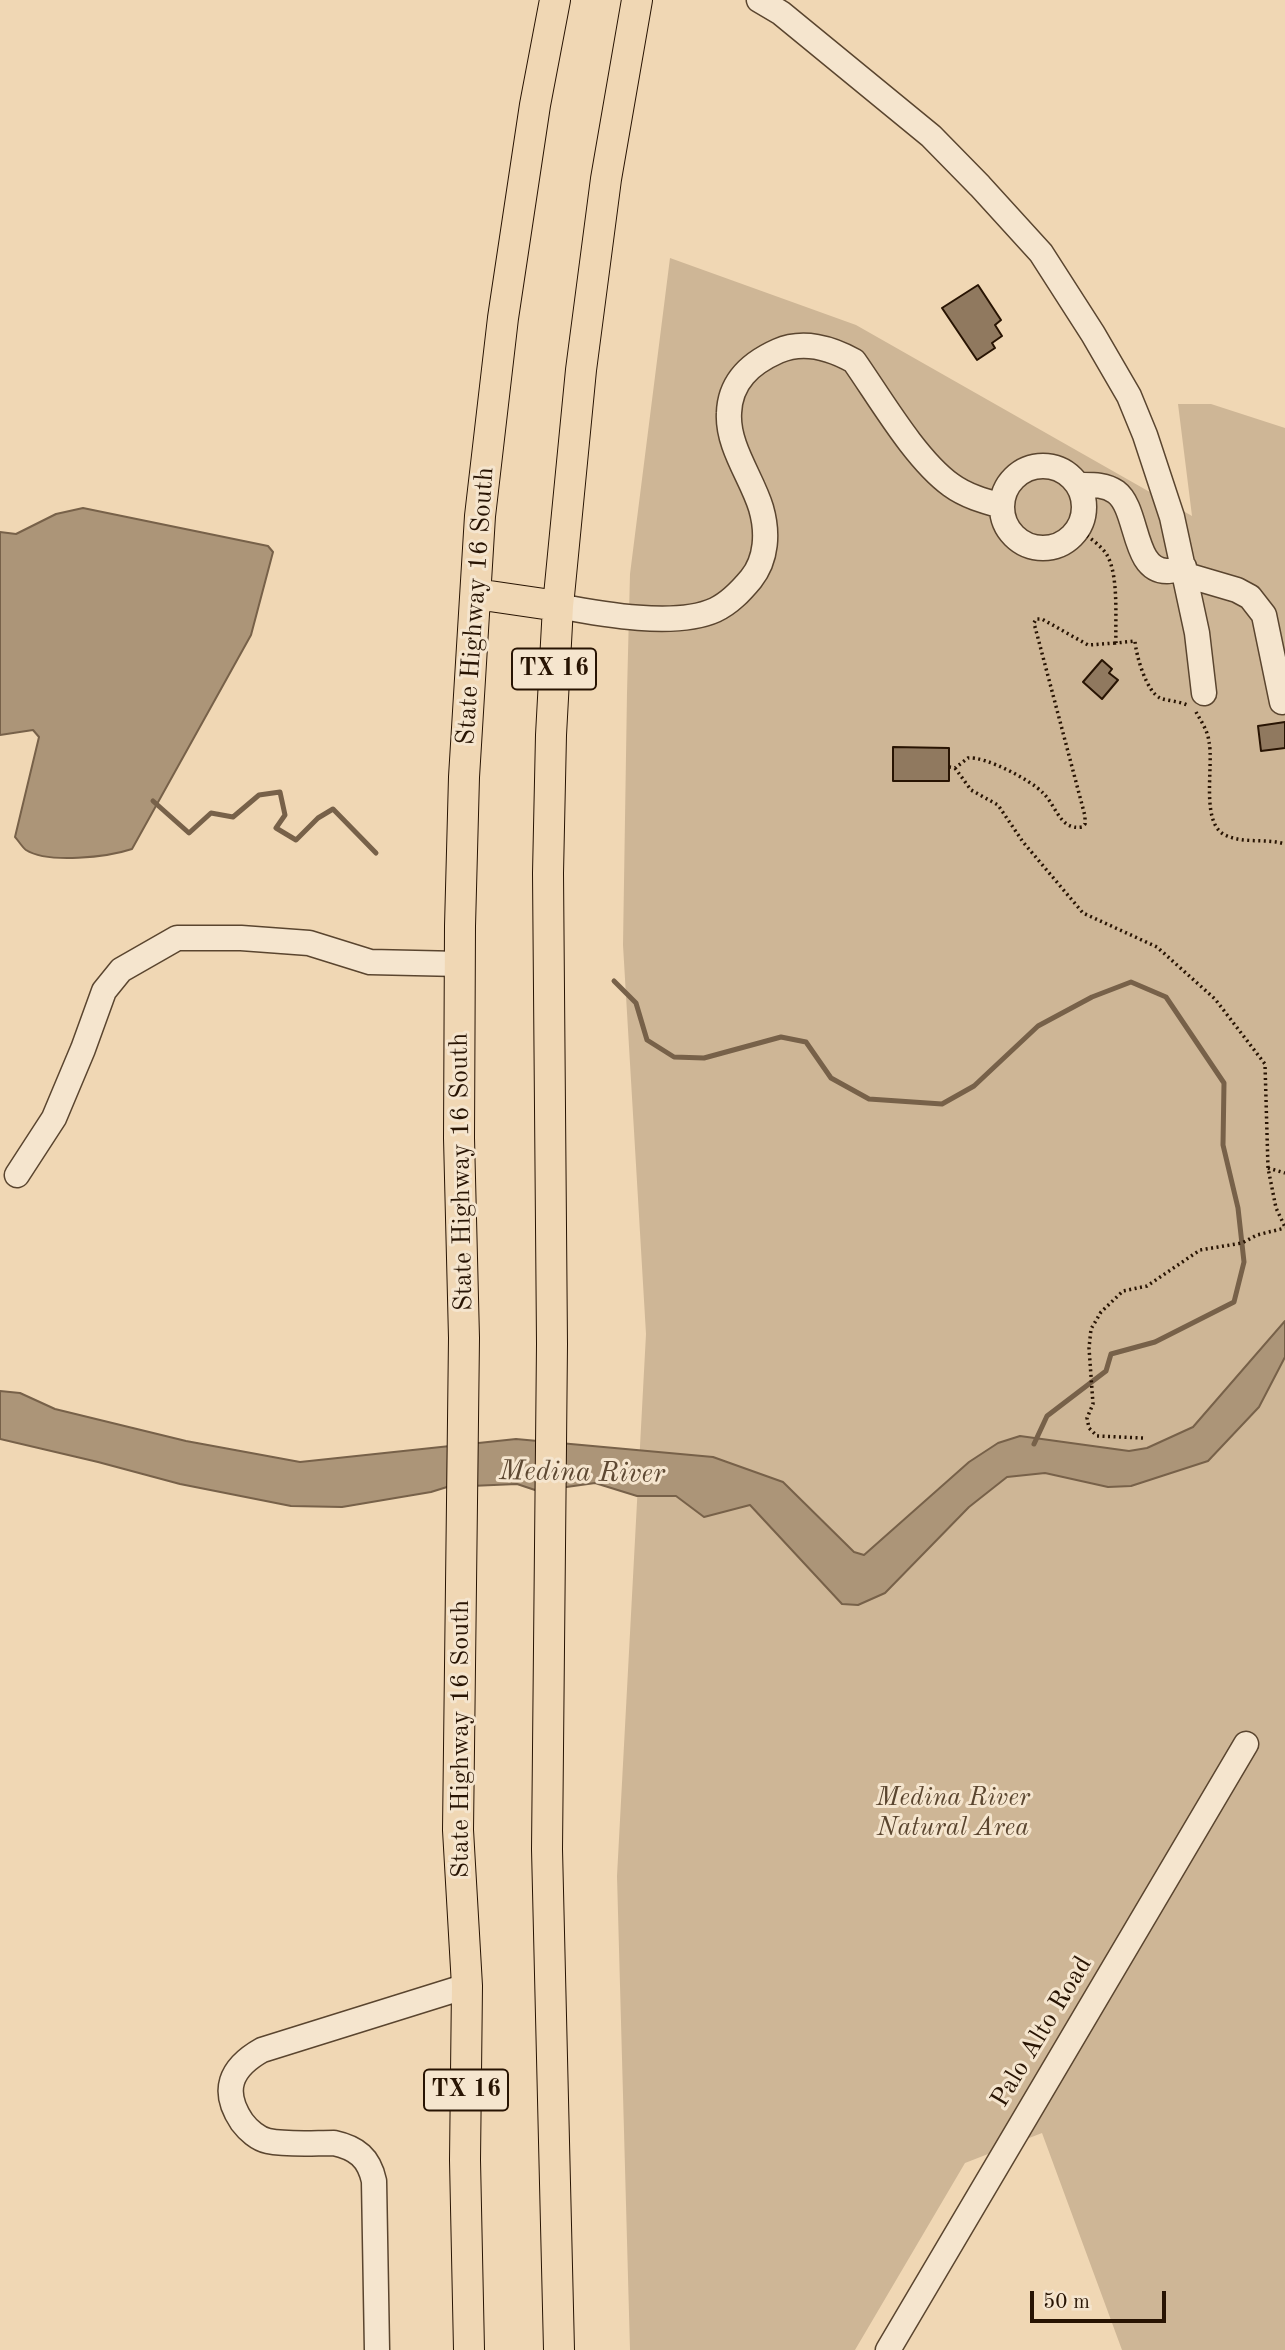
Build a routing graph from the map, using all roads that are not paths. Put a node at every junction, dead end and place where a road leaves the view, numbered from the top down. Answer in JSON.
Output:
{"nodes":[{"id":1,"x":555,"y":0,"type":"edge"},
{"id":2,"x":637,"y":0,"type":"edge"},
{"id":3,"x":759,"y":0,"type":"edge"},
{"id":4,"x":1078,"y":485,"type":"junction"},
{"id":5,"x":1002,"y":506,"type":"junction"},
{"id":6,"x":1185,"y":571,"type":"junction"},
{"id":7,"x":476,"y":594,"type":"junction"},
{"id":8,"x":558,"y":606,"type":"junction"},
{"id":9,"x":1204,"y":694,"type":"dead end"},
{"id":10,"x":1282,"y":702,"type":"dead end"},
{"id":11,"x":460,"y":964,"type":"junction"},
{"id":12,"x":17,"y":1175,"type":"dead end"},
{"id":13,"x":1246,"y":1744,"type":"dead end"},
{"id":14,"x":467,"y":1986,"type":"junction"},
{"id":15,"x":377,"y":2350,"type":"edge"},
{"id":16,"x":469,"y":2350,"type":"edge"},
{"id":17,"x":559,"y":2350,"type":"edge"},
{"id":18,"x":888,"y":2350,"type":"edge"}],
"edges":[{"from":1,"to":7,"type":"main road","name":"State Highway 16 South","number":"TX 16"},
{"from":2,"to":8,"type":"main road","number":"TX 16"},
{"from":3,"to":6,"type":"street"},
{"from":4,"to":5,"type":"street"},
{"from":4,"to":5,"type":"street"},
{"from":4,"to":6,"type":"street"},
{"from":5,"to":8,"type":"street"},
{"from":6,"to":9,"type":"street"},
{"from":6,"to":10,"type":"street"},
{"from":7,"to":8,"type":"main road"},
{"from":7,"to":11,"type":"main road","name":"State Highway 16 South","number":"TX 16"},
{"from":8,"to":17,"type":"main road","number":"TX 16"},
{"from":11,"to":12,"type":"street"},
{"from":11,"to":14,"type":"main road","name":"State Highway 16 South","number":"TX 16"},
{"from":13,"to":18,"type":"street","name":"Palo Alto Road"},
{"from":14,"to":15,"type":"street"},
{"from":14,"to":16,"type":"main road","name":"State Highway 16 South","number":"TX 16"}]}
